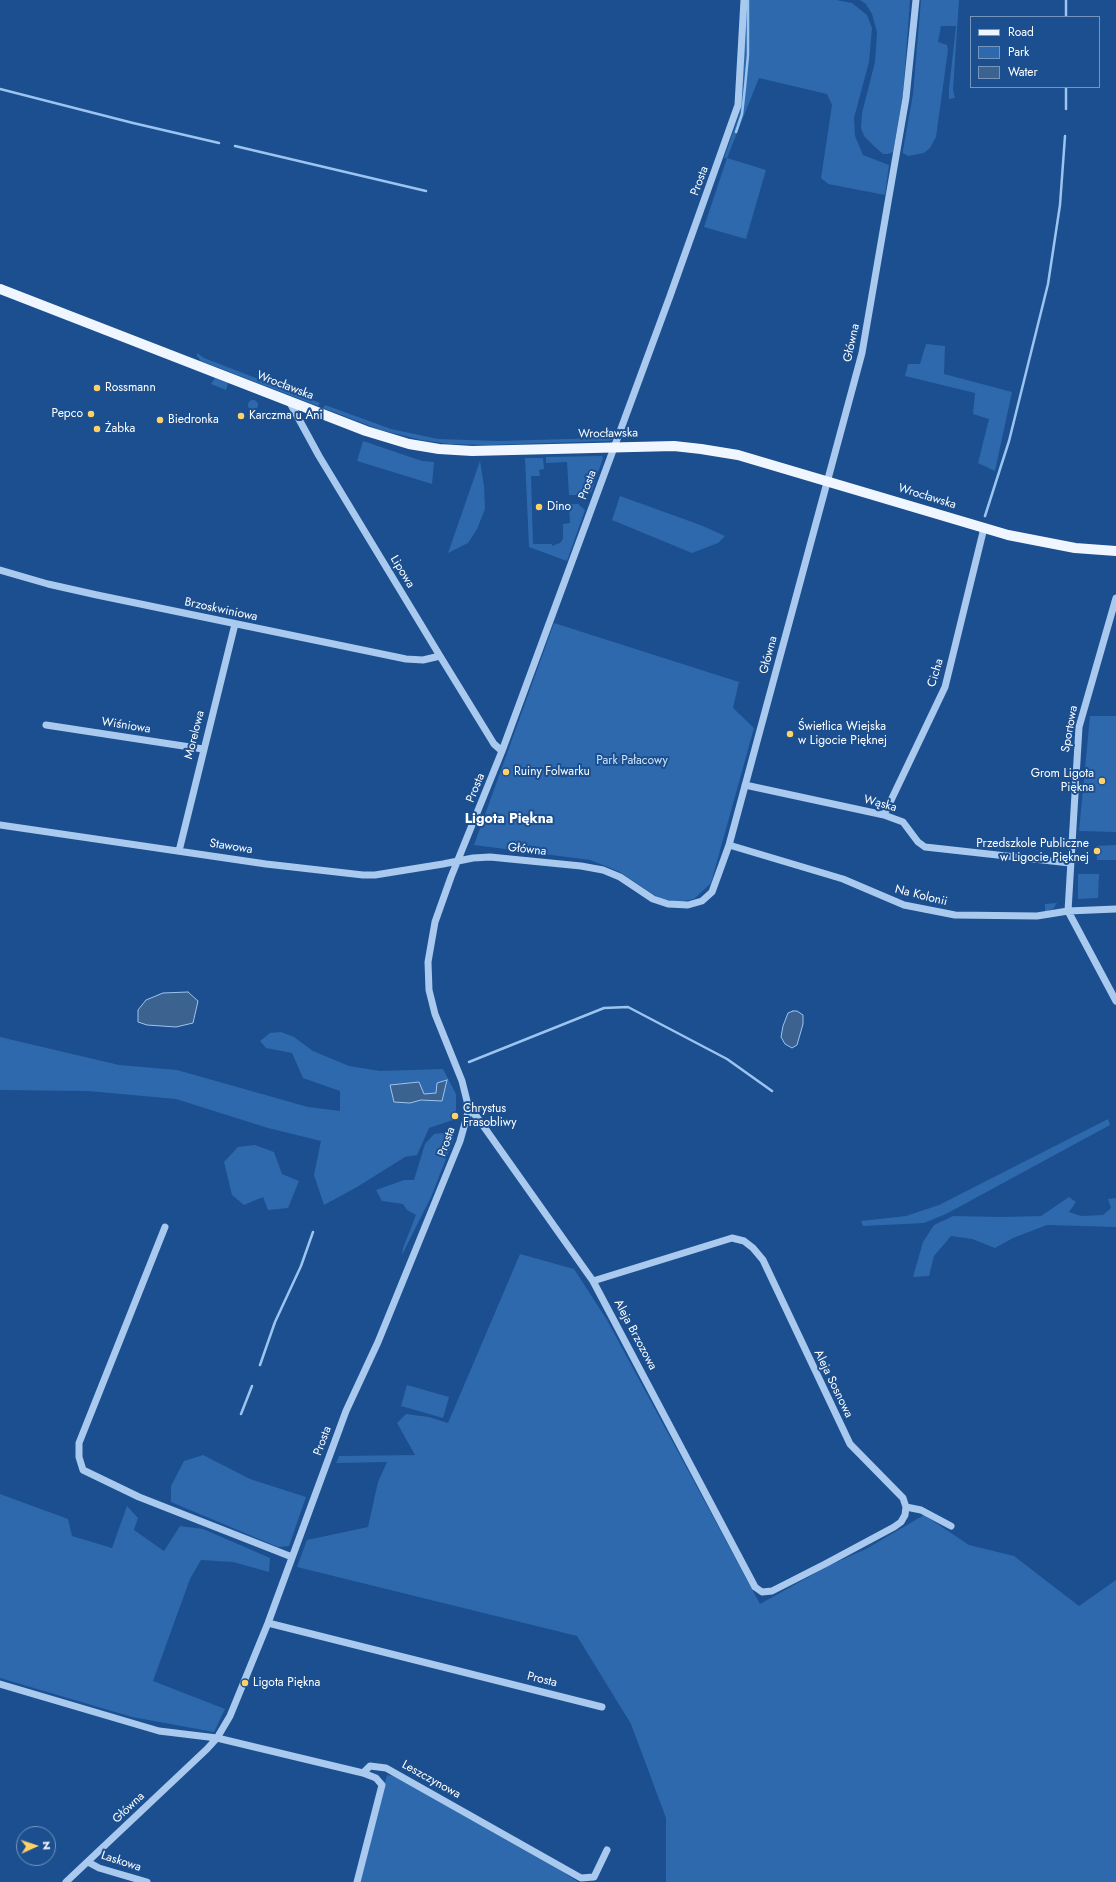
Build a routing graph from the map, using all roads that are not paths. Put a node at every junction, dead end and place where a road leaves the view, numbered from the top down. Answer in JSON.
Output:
{"nodes":[{"id":1,"x":744,"y":0,"type":"edge"},
{"id":2,"x":916,"y":0,"type":"edge"},
{"id":3,"x":0,"y":289,"type":"edge"},
{"id":4,"x":289,"y":401,"type":"junction"},
{"id":5,"x":614,"y":447,"type":"junction"},
{"id":6,"x":828,"y":481,"type":"junction"},
{"id":7,"x":984,"y":528,"type":"junction"},
{"id":8,"x":1116,"y":551,"type":"edge"},
{"id":9,"x":0,"y":570,"type":"edge"},
{"id":10,"x":1116,"y":598,"type":"edge"},
{"id":11,"x":235,"y":624,"type":"junction"},
{"id":12,"x":440,"y":656,"type":"junction"},
{"id":13,"x":46,"y":725,"type":"dead end"},
{"id":14,"x":203,"y":749,"type":"junction"},
{"id":15,"x":502,"y":751,"type":"junction"},
{"id":16,"x":745,"y":786,"type":"junction"},
{"id":17,"x":884,"y":815,"type":"junction"},
{"id":18,"x":0,"y":825,"type":"edge"},
{"id":19,"x":729,"y":845,"type":"junction"},
{"id":20,"x":179,"y":851,"type":"junction"},
{"id":21,"x":458,"y":861,"type":"junction"},
{"id":22,"x":1070,"y":863,"type":"junction"},
{"id":23,"x":1116,"y":909,"type":"edge"},
{"id":24,"x":1068,"y":911,"type":"junction"},
{"id":25,"x":1116,"y":1001,"type":"edge"},
{"id":26,"x":469,"y":1109,"type":"junction"},
{"id":27,"x":165,"y":1227,"type":"dead end"},
{"id":28,"x":593,"y":1281,"type":"junction"},
{"id":29,"x":906,"y":1507,"type":"junction"},
{"id":30,"x":951,"y":1526,"type":"dead end"},
{"id":31,"x":292,"y":1557,"type":"junction"},
{"id":32,"x":268,"y":1623,"type":"junction"},
{"id":33,"x":0,"y":1684,"type":"edge"},
{"id":34,"x":602,"y":1707,"type":"dead end"},
{"id":35,"x":217,"y":1738,"type":"junction"},
{"id":36,"x":207,"y":1749,"type":"joint"},
{"id":37,"x":363,"y":1773,"type":"junction"},
{"id":38,"x":607,"y":1850,"type":"dead end"},
{"id":39,"x":88,"y":1862,"type":"junction"},
{"id":40,"x":66,"y":1882,"type":"edge"},
{"id":41,"x":147,"y":1882,"type":"edge"},
{"id":42,"x":357,"y":1882,"type":"edge"}],
"edges":[{"from":1,"to":5,"type":"street","name":"Prosta"},
{"from":2,"to":6,"type":"street","name":"Główna"},
{"from":3,"to":4,"type":"main road","name":"Wrocławska"},
{"from":4,"to":5,"type":"main road","name":"Wrocławska"},
{"from":4,"to":12,"type":"street","name":"Lipowa"},
{"from":5,"to":6,"type":"main road","name":"Wrocławska"},
{"from":5,"to":15,"type":"street","name":"Prosta"},
{"from":6,"to":7,"type":"main road","name":"Wrocławska"},
{"from":6,"to":16,"type":"street","name":"Główna"},
{"from":7,"to":8,"type":"main road","name":"Wrocławska"},
{"from":7,"to":17,"type":"street","name":"Cicha"},
{"from":9,"to":11,"type":"street","name":"Brzoskwiniowa"},
{"from":10,"to":22,"type":"street","name":"Sportowa"},
{"from":11,"to":12,"type":"street","name":"Brzoskwiniowa"},
{"from":11,"to":14,"type":"street","name":"Morelowa"},
{"from":12,"to":15,"type":"street","name":"Lipowa"},
{"from":13,"to":14,"type":"street","name":"Wiśniowa"},
{"from":14,"to":20,"type":"street","name":"Morelowa"},
{"from":15,"to":21,"type":"street","name":"Prosta"},
{"from":16,"to":17,"type":"street","name":"Wąska"},
{"from":16,"to":19,"type":"street","name":"Główna"},
{"from":17,"to":22,"type":"street","name":"Wąska"},
{"from":18,"to":20,"type":"street","name":"Stawowa"},
{"from":19,"to":21,"type":"street","name":"Główna"},
{"from":19,"to":24,"type":"street","name":"Na Kolonii"},
{"from":20,"to":21,"type":"street","name":"Stawowa"},
{"from":21,"to":26,"type":"street","name":"Prosta"},
{"from":22,"to":24,"type":"street","name":"Sportowa"},
{"from":23,"to":24,"type":"street","name":"Na Kolonii"},
{"from":24,"to":25,"type":"street"},
{"from":26,"to":28,"type":"street","name":"Aleja Brzozowa"},
{"from":26,"to":31,"type":"street","name":"Prosta"},
{"from":27,"to":31,"type":"street"},
{"from":28,"to":29,"type":"street","name":"Aleja Sosnowa"},
{"from":28,"to":29,"type":"street","name":"Aleja Brzozowa"},
{"from":29,"to":30,"type":"street"},
{"from":31,"to":32,"type":"street","name":"Prosta"},
{"from":32,"to":34,"type":"street","name":"Prosta"},
{"from":32,"to":35,"type":"street","name":"Prosta"},
{"from":33,"to":35,"type":"street"},
{"from":35,"to":36,"type":"street","name":"Prosta"},
{"from":35,"to":37,"type":"street"},
{"from":36,"to":39,"type":"street","name":"Główna"},
{"from":37,"to":38,"type":"street","name":"Leszczynowa"},
{"from":37,"to":42,"type":"street"},
{"from":39,"to":40,"type":"street","name":"Główna"},
{"from":39,"to":41,"type":"street","name":"Laskowa"}]}
